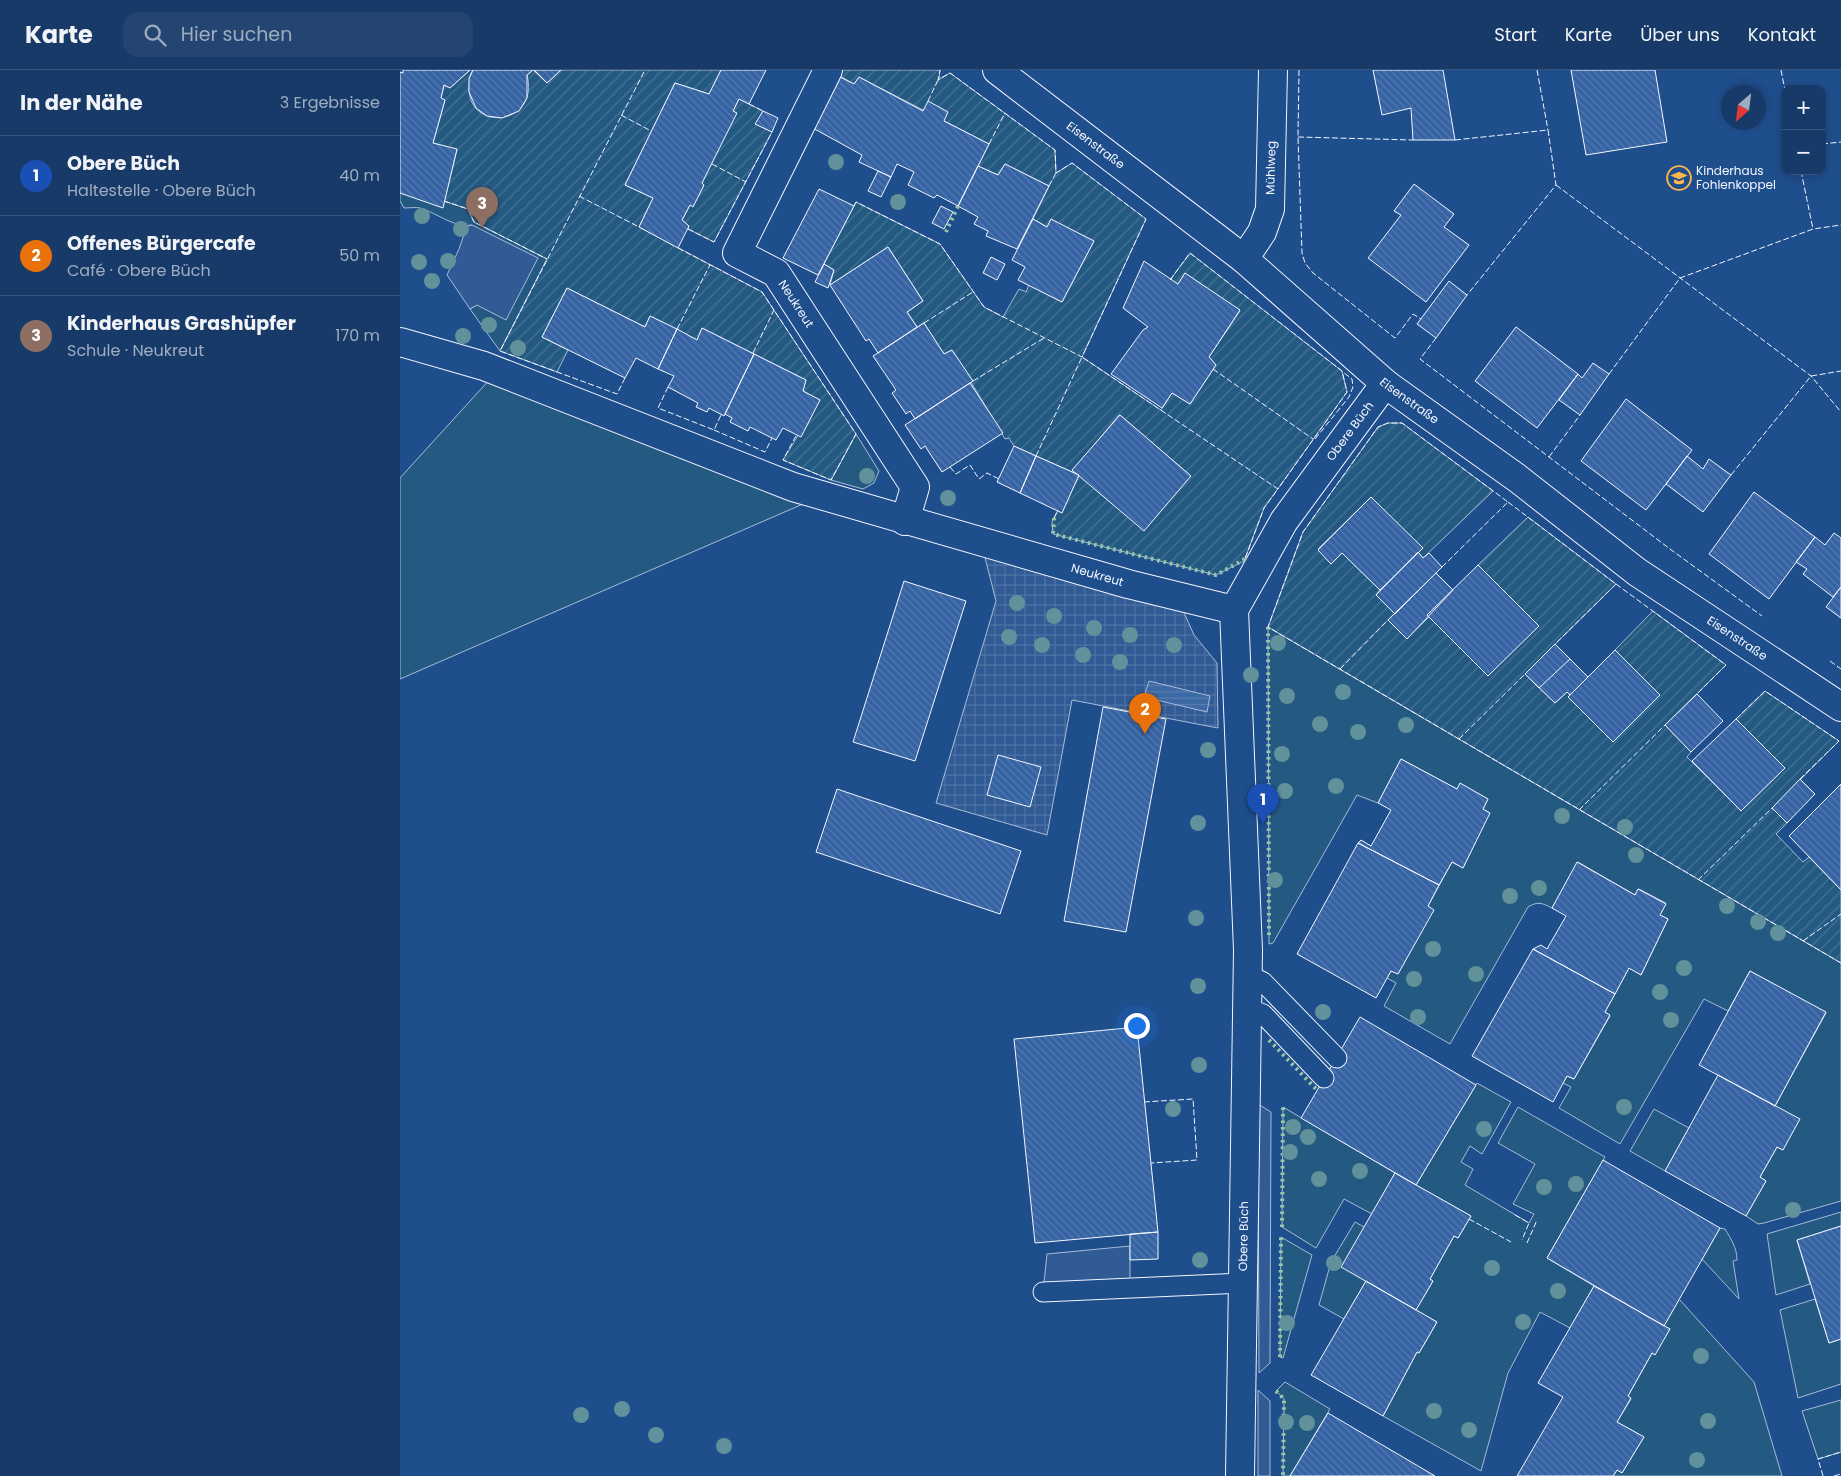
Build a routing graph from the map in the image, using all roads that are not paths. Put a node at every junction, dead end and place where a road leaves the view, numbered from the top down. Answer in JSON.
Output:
{"nodes":[{"id":1,"x":828,"y":70,"type":"edge"},
{"id":2,"x":997,"y":70,"type":"edge"},
{"id":3,"x":1273,"y":70,"type":"edge"},
{"id":4,"x":1244,"y":259,"type":"junction"},
{"id":5,"x":400,"y":342,"type":"edge"},
{"id":6,"x":1387,"y":385,"type":"junction"},
{"id":7,"x":905,"y":521,"type":"junction"},
{"id":8,"x":1234,"y":610,"type":"junction"},
{"id":9,"x":1841,"y":707,"type":"edge"},
{"id":10,"x":1247,"y":974,"type":"junction"},
{"id":11,"x":1247,"y":1008,"type":"junction"},
{"id":12,"x":1337,"y":1058,"type":"dead end"},
{"id":13,"x":1324,"y":1078,"type":"dead end"},
{"id":14,"x":1243,"y":1283,"type":"junction"},
{"id":15,"x":1043,"y":1292,"type":"dead end"},
{"id":16,"x":1240,"y":1476,"type":"edge"}],
"edges":[{"from":1,"to":7,"type":"street","name":"Neukreut"},
{"from":2,"to":4,"type":"street","name":"Eisenstraße"},
{"from":3,"to":4,"type":"street","name":"Mühlweg"},
{"from":4,"to":6,"type":"street","name":"Eisenstraße"},
{"from":5,"to":7,"type":"street","name":"Neukreut"},
{"from":6,"to":8,"type":"street","name":"Obere Büch"},
{"from":6,"to":9,"type":"street","name":"Eisenstraße"},
{"from":7,"to":8,"type":"street","name":"Neukreut"},
{"from":8,"to":10,"type":"street","name":"Obere Büch"},
{"from":10,"to":11,"type":"street","name":"Obere Büch"},
{"from":10,"to":12,"type":"lane"},
{"from":11,"to":13,"type":"lane"},
{"from":11,"to":14,"type":"street","name":"Obere Büch"},
{"from":14,"to":15,"type":"lane"},
{"from":14,"to":16,"type":"street","name":"Obere Büch"}]}
